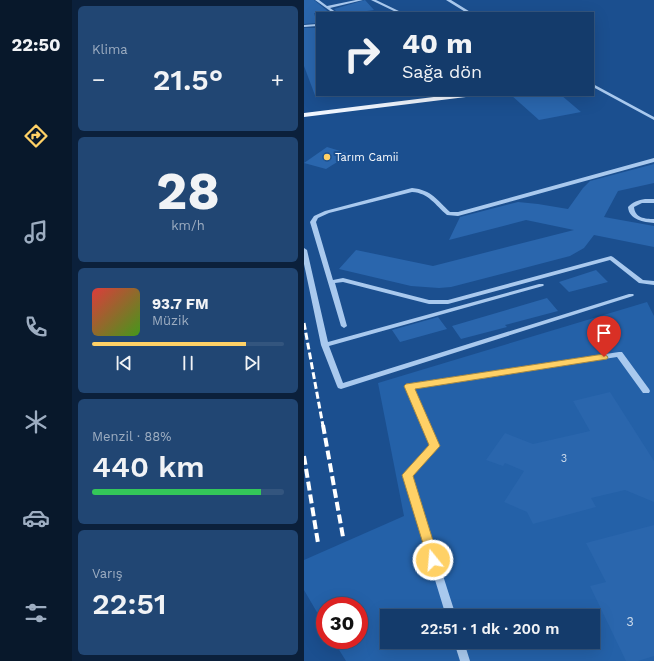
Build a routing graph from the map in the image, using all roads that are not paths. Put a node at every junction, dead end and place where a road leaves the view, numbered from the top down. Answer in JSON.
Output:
{"nodes":[{"id":1,"x":317,"y":0,"type":"edge"},
{"id":2,"x":361,"y":0,"type":"edge"},
{"id":3,"x":373,"y":0,"type":"edge"},
{"id":4,"x":448,"y":0,"type":"edge"},
{"id":5,"x":327,"y":7,"type":"junction"},
{"id":6,"x":334,"y":12,"type":"edge"},
{"id":7,"x":399,"y":12,"type":"edge"},
{"id":8,"x":468,"y":12,"type":"edge"},
{"id":9,"x":316,"y":25,"type":"edge"},
{"id":10,"x":304,"y":26,"type":"edge"},
{"id":11,"x":594,"y":86,"type":"edge"},
{"id":12,"x":453,"y":96,"type":"edge"},
{"id":13,"x":304,"y":115,"type":"edge"},
{"id":14,"x":654,"y":119,"type":"edge"},
{"id":15,"x":654,"y":160,"type":"edge"},
{"id":16,"x":654,"y":201,"type":"edge"},
{"id":17,"x":654,"y":221,"type":"edge"},
{"id":18,"x":304,"y":250,"type":"edge"},
{"id":19,"x":330,"y":282,"type":"junction"},
{"id":20,"x":654,"y":283,"type":"edge"},
{"id":21,"x":541,"y":285,"type":"dead end"},
{"id":22,"x":631,"y":296,"type":"dead end"},
{"id":23,"x":344,"y":326,"type":"dead end"},
{"id":24,"x":325,"y":345,"type":"junction"},
{"id":25,"x":646,"y":391,"type":"dead end"},
{"id":26,"x":449,"y":609,"type":"edge"},
{"id":27,"x":461,"y":649,"type":"edge"},
{"id":28,"x":465,"y":661,"type":"edge"}],
"edges":[{"from":1,"to":5,"type":"street"},
{"from":2,"to":5,"type":"street"},
{"from":3,"to":7,"type":"street"},
{"from":4,"to":8,"type":"street"},
{"from":5,"to":6,"type":"street"},
{"from":9,"to":10,"type":"street"},
{"from":11,"to":14,"type":"street"},
{"from":12,"to":13,"type":"main road"},
{"from":15,"to":19,"type":"street"},
{"from":16,"to":17,"type":"street"},
{"from":18,"to":24,"type":"street"},
{"from":19,"to":20,"type":"street"},
{"from":19,"to":23,"type":"street"},
{"from":21,"to":24,"type":"street"},
{"from":22,"to":24,"type":"street"},
{"from":25,"to":26,"type":"street"},
{"from":27,"to":28,"type":"street"}]}
